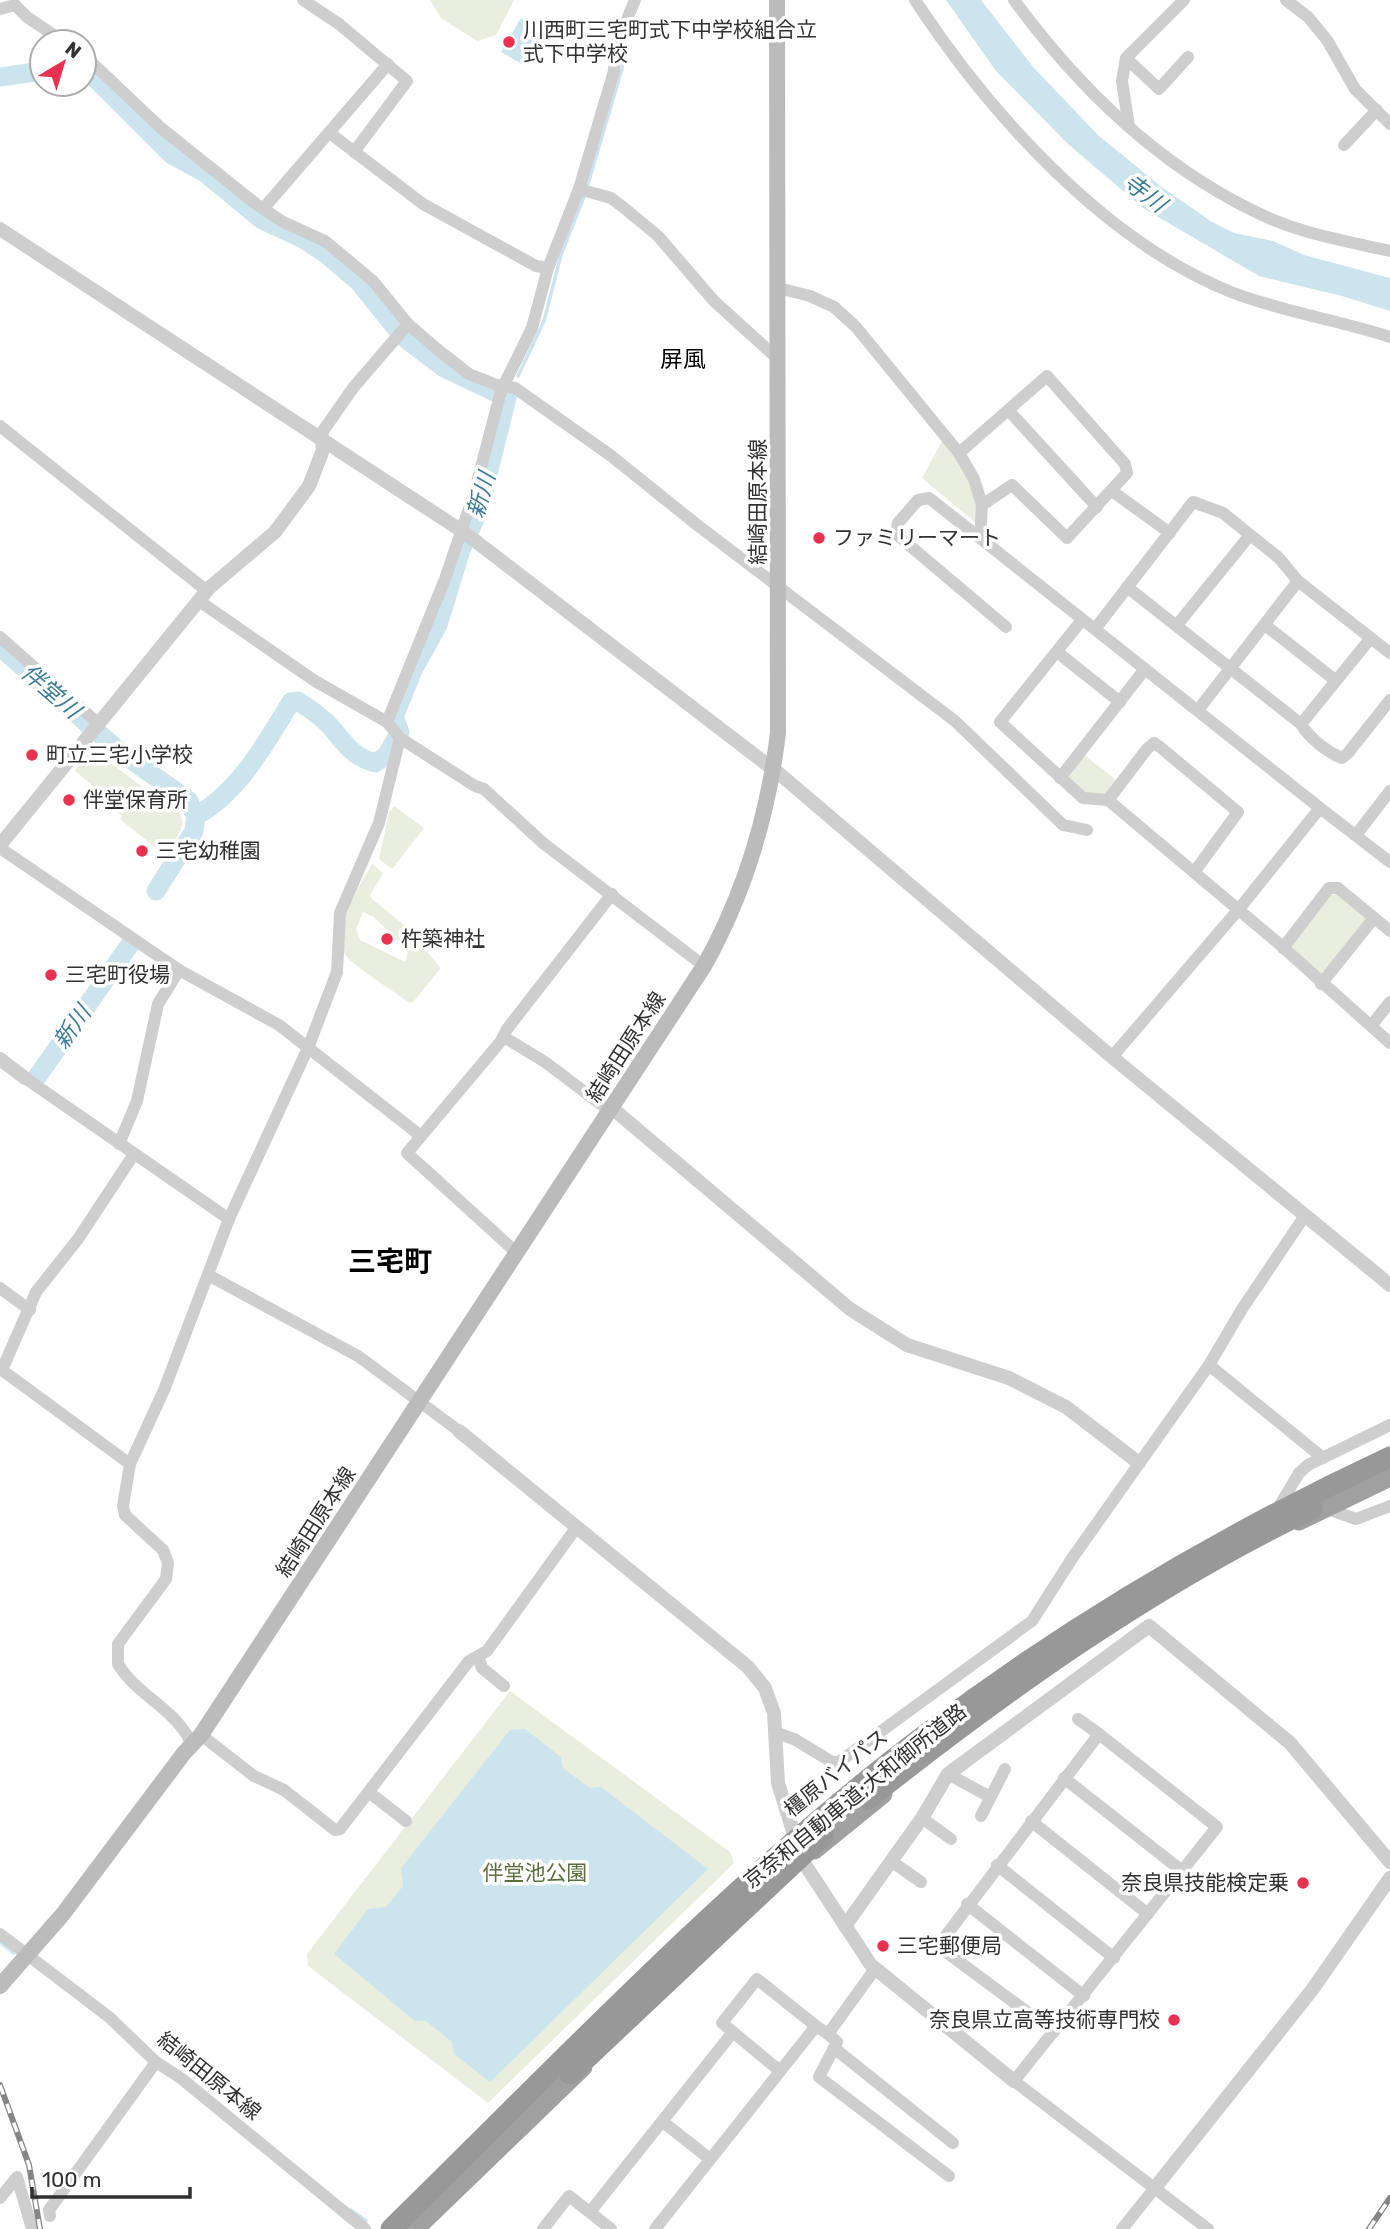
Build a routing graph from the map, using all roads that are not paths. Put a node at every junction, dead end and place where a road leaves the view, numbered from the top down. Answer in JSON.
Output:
{"nodes":[{"id":1,"x":303,"y":0,"type":"edge"},
{"id":2,"x":635,"y":0,"type":"edge"},
{"id":3,"x":777,"y":0,"type":"edge"},
{"id":4,"x":915,"y":0,"type":"edge"},
{"id":5,"x":1014,"y":0,"type":"edge"},
{"id":6,"x":1184,"y":0,"type":"edge"},
{"id":7,"x":1286,"y":0,"type":"edge"},
{"id":8,"x":16,"y":2,"type":"edge"},
{"id":9,"x":0,"y":9,"type":"edge"},
{"id":10,"x":43,"y":28,"type":"edge"},
{"id":11,"x":1188,"y":57,"type":"dead end"},
{"id":12,"x":1126,"y":58,"type":"junction"},
{"id":13,"x":388,"y":64,"type":"junction"},
{"id":14,"x":98,"y":68,"type":"edge"},
{"id":15,"x":1377,"y":110,"type":"junction"},
{"id":16,"x":1390,"y":124,"type":"edge"},
{"id":17,"x":1129,"y":127,"type":"junction"},
{"id":18,"x":331,"y":134,"type":"junction"},
{"id":19,"x":1345,"y":145,"type":"dead end"},
{"id":20,"x":354,"y":152,"type":"junction"},
{"id":21,"x":579,"y":189,"type":"junction"},
{"id":22,"x":264,"y":209,"type":"junction"},
{"id":23,"x":0,"y":229,"type":"edge"},
{"id":24,"x":1390,"y":251,"type":"edge"},
{"id":25,"x":548,"y":268,"type":"junction"},
{"id":26,"x":778,"y":289,"type":"junction"},
{"id":27,"x":408,"y":324,"type":"junction"},
{"id":28,"x":1390,"y":337,"type":"edge"},
{"id":29,"x":778,"y":359,"type":"junction"},
{"id":30,"x":505,"y":386,"type":"junction"},
{"id":31,"x":1010,"y":412,"type":"junction"},
{"id":32,"x":0,"y":426,"type":"edge"},
{"id":33,"x":322,"y":439,"type":"junction"},
{"id":34,"x":959,"y":453,"type":"junction"},
{"id":35,"x":1112,"y":491,"type":"junction"},
{"id":36,"x":982,"y":505,"type":"junction"},
{"id":37,"x":1097,"y":506,"type":"junction"},
{"id":38,"x":1170,"y":533,"type":"junction"},
{"id":39,"x":465,"y":534,"type":"junction"},
{"id":40,"x":1251,"y":535,"type":"junction"},
{"id":41,"x":980,"y":538,"type":"junction"},
{"id":42,"x":1298,"y":581,"type":"junction"},
{"id":43,"x":780,"y":586,"type":"junction"},
{"id":44,"x":1127,"y":587,"type":"junction"},
{"id":45,"x":203,"y":596,"type":"junction"},
{"id":46,"x":1082,"y":620,"type":"junction"},
{"id":47,"x":1177,"y":625,"type":"junction"},
{"id":48,"x":1265,"y":625,"type":"junction"},
{"id":49,"x":1006,"y":626,"type":"dead end"},
{"id":50,"x":1095,"y":629,"type":"junction"},
{"id":51,"x":0,"y":637,"type":"edge"},
{"id":52,"x":1370,"y":639,"type":"junction"},
{"id":53,"x":1057,"y":652,"type":"junction"},
{"id":54,"x":1390,"y":653,"type":"edge"},
{"id":55,"x":1230,"y":668,"type":"junction"},
{"id":56,"x":1145,"y":669,"type":"junction"},
{"id":57,"x":1335,"y":680,"type":"junction"},
{"id":58,"x":1390,"y":700,"type":"edge"},
{"id":59,"x":1120,"y":702,"type":"junction"},
{"id":60,"x":1198,"y":710,"type":"junction"},
{"id":61,"x":387,"y":722,"type":"junction"},
{"id":62,"x":1301,"y":724,"type":"junction"},
{"id":63,"x":97,"y":729,"type":"junction"},
{"id":64,"x":400,"y":738,"type":"junction"},
{"id":65,"x":773,"y":771,"type":"junction"},
{"id":66,"x":1060,"y":778,"type":"junction"},
{"id":67,"x":1390,"y":791,"type":"edge"},
{"id":68,"x":1108,"y":800,"type":"junction"},
{"id":69,"x":1320,"y":807,"type":"junction"},
{"id":70,"x":1087,"y":830,"type":"dead end"},
{"id":71,"x":1356,"y":835,"type":"junction"},
{"id":72,"x":0,"y":847,"type":"edge"},
{"id":73,"x":1390,"y":862,"type":"edge"},
{"id":74,"x":1195,"y":871,"type":"junction"},
{"id":75,"x":612,"y":894,"type":"junction"},
{"id":76,"x":1239,"y":909,"type":"junction"},
{"id":77,"x":1374,"y":918,"type":"junction"},
{"id":78,"x":1390,"y":931,"type":"edge"},
{"id":79,"x":1283,"y":948,"type":"junction"},
{"id":80,"x":704,"y":966,"type":"junction"},
{"id":81,"x":179,"y":970,"type":"junction"},
{"id":82,"x":1321,"y":984,"type":"junction"},
{"id":83,"x":1390,"y":1002,"type":"edge"},
{"id":84,"x":1371,"y":1026,"type":"junction"},
{"id":85,"x":504,"y":1037,"type":"junction"},
{"id":86,"x":1390,"y":1043,"type":"edge"},
{"id":87,"x":308,"y":1048,"type":"junction"},
{"id":88,"x":1112,"y":1057,"type":"junction"},
{"id":89,"x":0,"y":1059,"type":"edge"},
{"id":90,"x":25,"y":1078,"type":"joint"},
{"id":91,"x":612,"y":1108,"type":"junction"},
{"id":92,"x":421,"y":1136,"type":"junction"},
{"id":93,"x":119,"y":1144,"type":"junction"},
{"id":94,"x":134,"y":1154,"type":"junction"},
{"id":95,"x":1304,"y":1217,"type":"junction"},
{"id":96,"x":229,"y":1219,"type":"junction"},
{"id":97,"x":517,"y":1253,"type":"junction"},
{"id":98,"x":208,"y":1275,"type":"junction"},
{"id":99,"x":1390,"y":1285,"type":"edge"},
{"id":100,"x":0,"y":1288,"type":"edge"},
{"id":101,"x":30,"y":1310,"type":"junction"},
{"id":102,"x":1209,"y":1365,"type":"junction"},
{"id":103,"x":420,"y":1404,"type":"junction"},
{"id":104,"x":1390,"y":1425,"type":"edge"},
{"id":105,"x":459,"y":1431,"type":"joint"},
{"id":106,"x":1390,"y":1451,"type":"edge"},
{"id":107,"x":1390,"y":1457,"type":"edge"},
{"id":108,"x":1323,"y":1458,"type":"junction"},
{"id":109,"x":1139,"y":1463,"type":"junction"},
{"id":110,"x":130,"y":1464,"type":"junction"},
{"id":111,"x":1390,"y":1475,"type":"edge"},
{"id":112,"x":1280,"y":1505,"type":"junction"},
{"id":113,"x":1390,"y":1506,"type":"edge"},
{"id":114,"x":1325,"y":1508,"type":"junction"},
{"id":115,"x":576,"y":1528,"type":"junction"},
{"id":116,"x":478,"y":1656,"type":"junction"},
{"id":117,"x":504,"y":1686,"type":"dead end"},
{"id":118,"x":1078,"y":1719,"type":"dead end"},
{"id":119,"x":774,"y":1732,"type":"junction"},
{"id":120,"x":1099,"y":1734,"type":"junction"},
{"id":121,"x":196,"y":1740,"type":"junction"},
{"id":122,"x":1005,"y":1769,"type":"dead end"},
{"id":123,"x":948,"y":1774,"type":"junction"},
{"id":124,"x":1064,"y":1778,"type":"junction"},
{"id":125,"x":370,"y":1793,"type":"junction"},
{"id":126,"x":990,"y":1797,"type":"junction"},
{"id":127,"x":982,"y":1816,"type":"dead end"},
{"id":128,"x":922,"y":1818,"type":"junction"},
{"id":129,"x":406,"y":1821,"type":"dead end"},
{"id":130,"x":1031,"y":1821,"type":"junction"},
{"id":131,"x":794,"y":1837,"type":"junction"},
{"id":132,"x":951,"y":1839,"type":"dead end"},
{"id":133,"x":802,"y":1860,"type":"junction"},
{"id":134,"x":891,"y":1861,"type":"junction"},
{"id":135,"x":1390,"y":1862,"type":"edge"},
{"id":136,"x":997,"y":1865,"type":"junction"},
{"id":137,"x":1182,"y":1871,"type":"junction"},
{"id":138,"x":1390,"y":1878,"type":"edge"},
{"id":139,"x":921,"y":1882,"type":"dead end"},
{"id":140,"x":967,"y":1904,"type":"junction"},
{"id":141,"x":1148,"y":1914,"type":"junction"},
{"id":142,"x":845,"y":1926,"type":"junction"},
{"id":143,"x":0,"y":1934,"type":"edge"},
{"id":144,"x":26,"y":1955,"type":"junction"},
{"id":145,"x":1114,"y":1958,"type":"junction"},
{"id":146,"x":875,"y":1969,"type":"junction"},
{"id":147,"x":0,"y":1986,"type":"edge"},
{"id":148,"x":1084,"y":1996,"type":"junction"},
{"id":149,"x":816,"y":2026,"type":"junction"},
{"id":150,"x":733,"y":2032,"type":"junction"},
{"id":151,"x":1054,"y":2032,"type":"junction"},
{"id":152,"x":828,"y":2034,"type":"junction"},
{"id":153,"x":834,"y":2048,"type":"junction"},
{"id":154,"x":154,"y":2064,"type":"junction"},
{"id":155,"x":780,"y":2071,"type":"junction"},
{"id":156,"x":1014,"y":2081,"type":"junction"},
{"id":157,"x":663,"y":2122,"type":"junction"},
{"id":158,"x":953,"y":2143,"type":"dead end"},
{"id":159,"x":710,"y":2159,"type":"junction"},
{"id":160,"x":949,"y":2176,"type":"dead end"},
{"id":161,"x":1154,"y":2189,"type":"junction"},
{"id":162,"x":0,"y":2198,"type":"edge"},
{"id":163,"x":590,"y":2212,"type":"junction"},
{"id":164,"x":50,"y":2216,"type":"dead end"},
{"id":165,"x":31,"y":2223,"type":"edge"},
{"id":166,"x":19,"y":2229,"type":"edge"},
{"id":167,"x":365,"y":2229,"type":"edge"},
{"id":168,"x":385,"y":2229,"type":"edge"},
{"id":169,"x":391,"y":2229,"type":"edge"},
{"id":170,"x":413,"y":2229,"type":"edge"},
{"id":171,"x":543,"y":2229,"type":"edge"},
{"id":172,"x":611,"y":2229,"type":"edge"},
{"id":173,"x":655,"y":2229,"type":"edge"},
{"id":174,"x":1122,"y":2229,"type":"edge"},
{"id":175,"x":1209,"y":2229,"type":"edge"}],
"edges":[{"from":1,"to":13,"type":"street"},
{"from":2,"to":21,"type":"street"},
{"from":3,"to":26,"type":"main road","name":"結崎田原本線"},
{"from":4,"to":28,"type":"street"},
{"from":5,"to":17,"type":"street"},
{"from":6,"to":12,"type":"street"},
{"from":7,"to":15,"type":"street"},
{"from":8,"to":9,"type":"street"},
{"from":8,"to":10,"type":"street"},
{"from":11,"to":12,"type":"street"},
{"from":12,"to":17,"type":"street"},
{"from":13,"to":18,"type":"street"},
{"from":13,"to":20,"type":"street"},
{"from":14,"to":22,"type":"street"},
{"from":15,"to":16,"type":"street"},
{"from":15,"to":19,"type":"street"},
{"from":17,"to":24,"type":"street"},
{"from":18,"to":20,"type":"street"},
{"from":18,"to":22,"type":"street"},
{"from":20,"to":25,"type":"street"},
{"from":21,"to":25,"type":"street"},
{"from":21,"to":29,"type":"street"},
{"from":22,"to":27,"type":"street"},
{"from":23,"to":33,"type":"street"},
{"from":25,"to":30,"type":"street"},
{"from":26,"to":29,"type":"main road","name":"結崎田原本線"},
{"from":26,"to":34,"type":"street"},
{"from":27,"to":30,"type":"street"},
{"from":27,"to":33,"type":"street"},
{"from":29,"to":43,"type":"main road","name":"結崎田原本線"},
{"from":30,"to":39,"type":"street"},
{"from":30,"to":43,"type":"street"},
{"from":31,"to":34,"type":"street"},
{"from":31,"to":35,"type":"street"},
{"from":31,"to":37,"type":"street"},
{"from":32,"to":45,"type":"street"},
{"from":33,"to":39,"type":"street"},
{"from":33,"to":45,"type":"street"},
{"from":34,"to":36,"type":"street"},
{"from":35,"to":37,"type":"street"},
{"from":35,"to":38,"type":"street"},
{"from":36,"to":37,"type":"street"},
{"from":36,"to":41,"type":"street"},
{"from":38,"to":40,"type":"street"},
{"from":38,"to":44,"type":"street"},
{"from":39,"to":61,"type":"street"},
{"from":39,"to":65,"type":"street"},
{"from":40,"to":42,"type":"street"},
{"from":40,"to":47,"type":"street"},
{"from":41,"to":46,"type":"street"},
{"from":41,"to":49,"type":"street"},
{"from":42,"to":48,"type":"street"},
{"from":42,"to":52,"type":"street"},
{"from":43,"to":65,"type":"main road","name":"結崎田原本線"},
{"from":43,"to":70,"type":"street"},
{"from":44,"to":47,"type":"street"},
{"from":44,"to":50,"type":"street"},
{"from":45,"to":61,"type":"street"},
{"from":45,"to":63,"type":"street"},
{"from":46,"to":50,"type":"street"},
{"from":46,"to":53,"type":"street"},
{"from":47,"to":55,"type":"street"},
{"from":48,"to":55,"type":"street"},
{"from":48,"to":57,"type":"street"},
{"from":50,"to":56,"type":"street"},
{"from":51,"to":63,"type":"street"},
{"from":52,"to":54,"type":"street"},
{"from":52,"to":57,"type":"street"},
{"from":53,"to":59,"type":"street"},
{"from":53,"to":66,"type":"street"},
{"from":55,"to":60,"type":"street"},
{"from":55,"to":62,"type":"street"},
{"from":56,"to":59,"type":"street"},
{"from":56,"to":60,"type":"street"},
{"from":57,"to":62,"type":"street"},
{"from":58,"to":62,"type":"street"},
{"from":59,"to":66,"type":"street"},
{"from":60,"to":69,"type":"street"},
{"from":61,"to":64,"type":"street"},
{"from":63,"to":72,"type":"street"},
{"from":64,"to":75,"type":"street"},
{"from":64,"to":87,"type":"street"},
{"from":65,"to":80,"type":"main road","name":"結崎田原本線"},
{"from":65,"to":88,"type":"street"},
{"from":66,"to":68,"type":"street"},
{"from":67,"to":71,"type":"street"},
{"from":68,"to":74,"type":"street"},
{"from":68,"to":74,"type":"street"},
{"from":69,"to":71,"type":"street"},
{"from":69,"to":76,"type":"street"},
{"from":71,"to":73,"type":"street"},
{"from":72,"to":81,"type":"street"},
{"from":74,"to":76,"type":"street"},
{"from":75,"to":80,"type":"street"},
{"from":75,"to":85,"type":"street"},
{"from":76,"to":79,"type":"street"},
{"from":76,"to":88,"type":"street"},
{"from":77,"to":78,"type":"street"},
{"from":77,"to":79,"type":"street"},
{"from":77,"to":82,"type":"street"},
{"from":79,"to":82,"type":"street"},
{"from":80,"to":91,"type":"main road","name":"結崎田原本線"},
{"from":81,"to":87,"type":"street"},
{"from":81,"to":93,"type":"street"},
{"from":82,"to":84,"type":"street"},
{"from":83,"to":84,"type":"street"},
{"from":84,"to":86,"type":"street"},
{"from":85,"to":91,"type":"street"},
{"from":85,"to":92,"type":"street"},
{"from":87,"to":92,"type":"street"},
{"from":87,"to":96,"type":"street"},
{"from":88,"to":95,"type":"street"},
{"from":89,"to":90,"type":"street"},
{"from":90,"to":93,"type":"street"},
{"from":91,"to":97,"type":"main road","name":"結崎田原本線"},
{"from":91,"to":109,"type":"street"},
{"from":92,"to":97,"type":"street"},
{"from":93,"to":94,"type":"street"},
{"from":94,"to":96,"type":"street"},
{"from":94,"to":101,"type":"street"},
{"from":95,"to":99,"type":"street"},
{"from":95,"to":102,"type":"street"},
{"from":96,"to":98,"type":"street"},
{"from":97,"to":103,"type":"main road","name":"結崎田原本線"},
{"from":98,"to":103,"type":"street"},
{"from":98,"to":110,"type":"street"},
{"from":100,"to":101,"type":"street"},
{"from":101,"to":110,"type":"street"},
{"from":102,"to":108,"type":"street"},
{"from":102,"to":109,"type":"street"},
{"from":103,"to":105,"type":"street"},
{"from":103,"to":121,"type":"main road","name":"結崎田原本線"},
{"from":104,"to":108,"type":"street"},
{"from":105,"to":115,"type":"street"},
{"from":106,"to":112,"type":"highway","name":"橿原バイパス"},
{"from":107,"to":169,"type":"highway","name":"京奈和自動車道;大和御所道路","bridge":true},
{"from":108,"to":112,"type":"street"},
{"from":109,"to":119,"type":"street"},
{"from":110,"to":121,"type":"street"},
{"from":111,"to":114,"type":"highway"},
{"from":111,"to":170,"type":"highway","name":"京奈和自動車道;大和御所道路","bridge":true},
{"from":112,"to":131,"type":"highway","name":"橿原バイパス"},
{"from":113,"to":114,"type":"street"},
{"from":114,"to":133,"type":"highway"},
{"from":115,"to":116,"type":"street"},
{"from":115,"to":119,"type":"street"},
{"from":116,"to":117,"type":"street"},
{"from":116,"to":125,"type":"street"},
{"from":118,"to":120,"type":"street"},
{"from":119,"to":131,"type":"street"},
{"from":120,"to":124,"type":"street"},
{"from":120,"to":137,"type":"street"},
{"from":121,"to":125,"type":"street"},
{"from":121,"to":144,"type":"main road","name":"結崎田原本線"},
{"from":122,"to":126,"type":"street"},
{"from":123,"to":126,"type":"street"},
{"from":123,"to":128,"type":"street"},
{"from":123,"to":135,"type":"street"},
{"from":124,"to":130,"type":"street"},
{"from":124,"to":137,"type":"street"},
{"from":125,"to":129,"type":"street"},
{"from":126,"to":127,"type":"street"},
{"from":128,"to":132,"type":"street"},
{"from":128,"to":134,"type":"street"},
{"from":130,"to":136,"type":"street"},
{"from":130,"to":141,"type":"street"},
{"from":131,"to":133,"type":"street"},
{"from":131,"to":168,"type":"highway","name":"橿原バイパス"},
{"from":133,"to":142,"type":"street"},
{"from":133,"to":170,"type":"highway"},
{"from":134,"to":139,"type":"street"},
{"from":134,"to":142,"type":"street"},
{"from":136,"to":140,"type":"street"},
{"from":136,"to":145,"type":"street"},
{"from":137,"to":141,"type":"street"},
{"from":138,"to":161,"type":"street"},
{"from":140,"to":148,"type":"street"},
{"from":140,"to":151,"type":"street"},
{"from":141,"to":145,"type":"street"},
{"from":142,"to":146,"type":"street"},
{"from":143,"to":144,"type":"street"},
{"from":144,"to":147,"type":"main road","name":"結崎田原本線"},
{"from":144,"to":154,"type":"street","name":"結崎田原本線"},
{"from":145,"to":148,"type":"street"},
{"from":146,"to":152,"type":"street"},
{"from":146,"to":156,"type":"street"},
{"from":148,"to":151,"type":"street"},
{"from":149,"to":150,"type":"street"},
{"from":149,"to":152,"type":"street"},
{"from":149,"to":155,"type":"street"},
{"from":150,"to":155,"type":"street"},
{"from":150,"to":157,"type":"street"},
{"from":151,"to":156,"type":"street"},
{"from":152,"to":153,"type":"street"},
{"from":153,"to":158,"type":"street"},
{"from":153,"to":160,"type":"street"},
{"from":154,"to":164,"type":"street"},
{"from":154,"to":167,"type":"street","name":"結崎田原本線"},
{"from":155,"to":159,"type":"street"},
{"from":156,"to":161,"type":"street"},
{"from":157,"to":159,"type":"street"},
{"from":157,"to":163,"type":"street"},
{"from":159,"to":173,"type":"street"},
{"from":161,"to":174,"type":"street"},
{"from":161,"to":175,"type":"street"},
{"from":162,"to":165,"type":"street"},
{"from":163,"to":171,"type":"street"},
{"from":163,"to":172,"type":"street"},
{"from":165,"to":166,"type":"street"}]}
